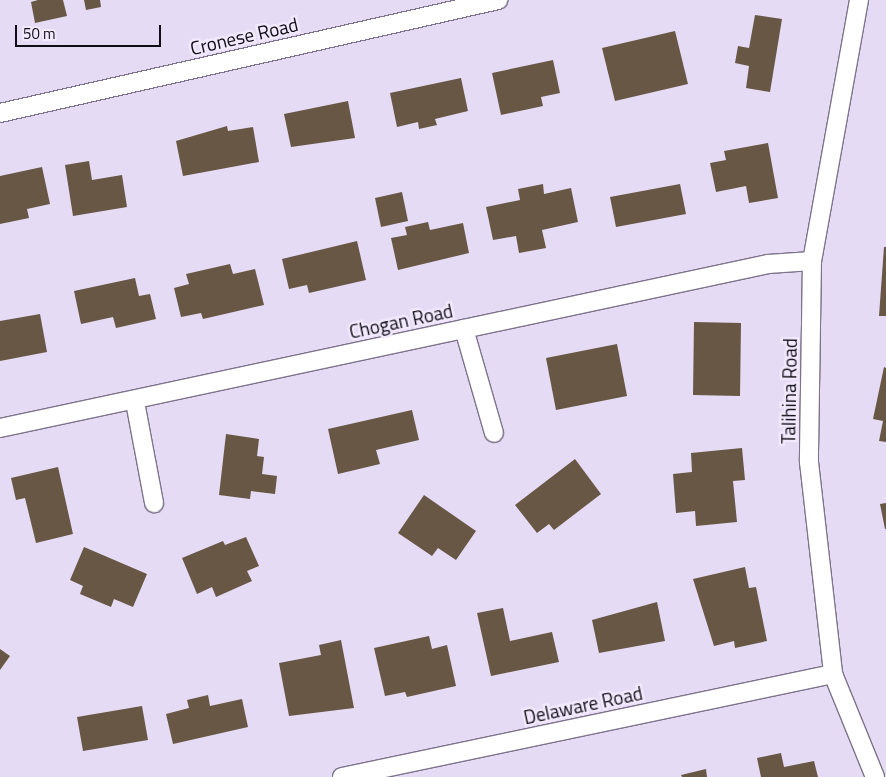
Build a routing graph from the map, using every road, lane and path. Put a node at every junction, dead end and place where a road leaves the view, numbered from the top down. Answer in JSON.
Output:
{"nodes":[{"id":1,"x":498,"y":0,"type":"edge"},
{"id":2,"x":860,"y":0,"type":"edge"},
{"id":3,"x":0,"y":113,"type":"edge"},
{"id":4,"x":812,"y":261,"type":"junction"},
{"id":5,"x":464,"y":329,"type":"junction"},
{"id":6,"x":135,"y":402,"type":"junction"},
{"id":7,"x":0,"y":428,"type":"edge"},
{"id":8,"x":494,"y":433,"type":"dead end"},
{"id":9,"x":154,"y":503,"type":"dead end"},
{"id":10,"x":833,"y":674,"type":"junction"},
{"id":11,"x":342,"y":777,"type":"edge"},
{"id":12,"x":875,"y":777,"type":"edge"}],
"edges":[{"from":1,"to":3,"type":"street","name":"Cronese Road"},
{"from":2,"to":4,"type":"street","name":"Talihina Road"},
{"from":4,"to":5,"type":"street","name":"Chogan Road"},
{"from":4,"to":10,"type":"street","name":"Talihina Road"},
{"from":5,"to":6,"type":"street","name":"Chogan Road"},
{"from":5,"to":8,"type":"street"},
{"from":6,"to":7,"type":"street","name":"Chogan Road"},
{"from":6,"to":9,"type":"street"},
{"from":10,"to":11,"type":"street","name":"Delaware Road"},
{"from":10,"to":12,"type":"street","name":"Talihina Road"}]}
